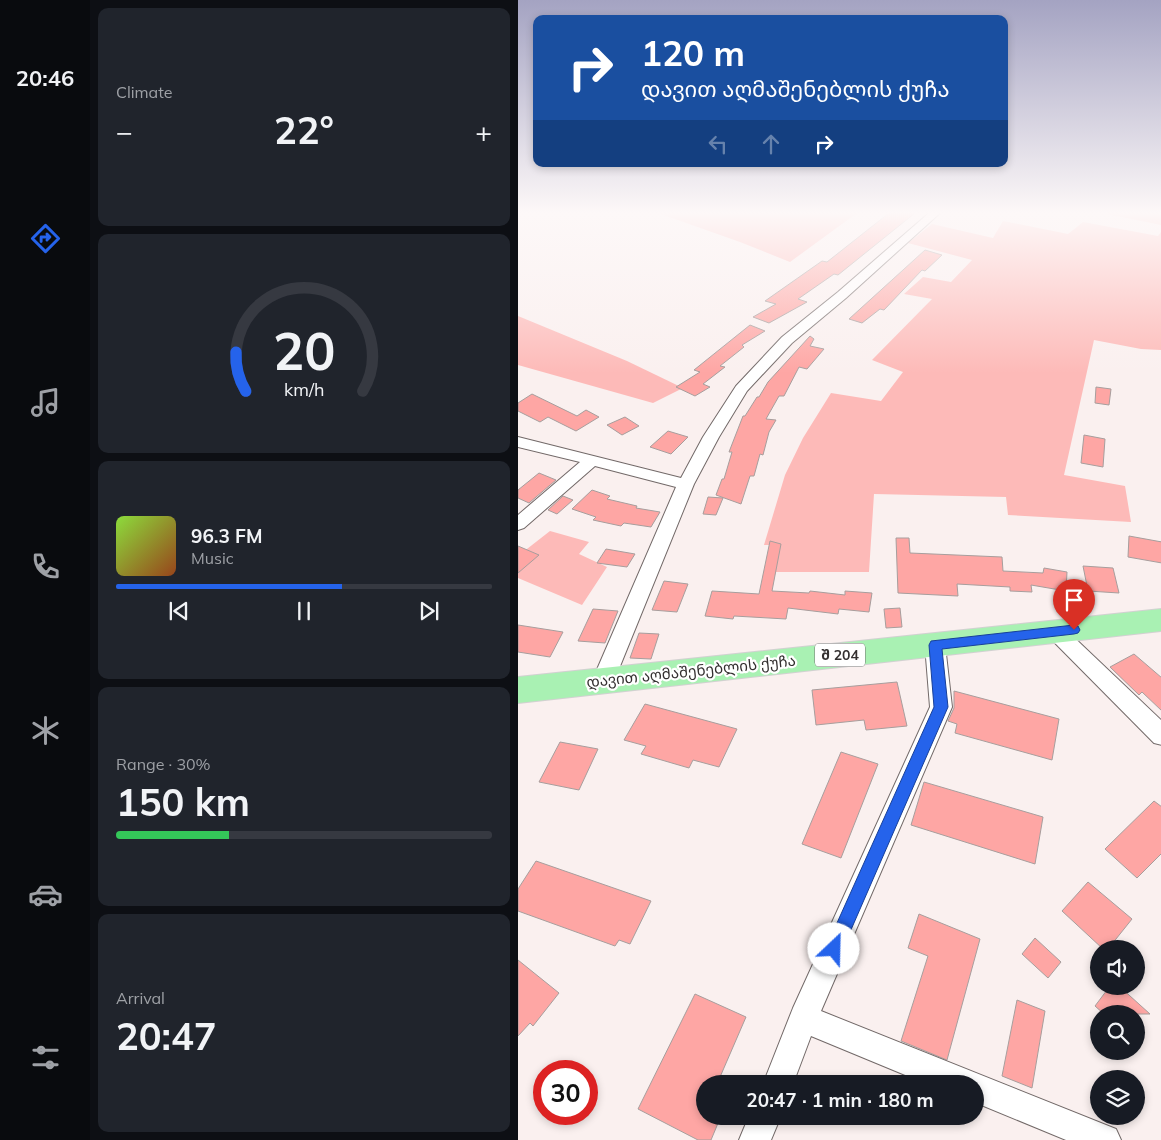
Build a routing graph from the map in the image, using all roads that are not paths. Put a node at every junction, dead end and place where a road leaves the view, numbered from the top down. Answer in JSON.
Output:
{"nodes":[{"id":1,"x":875,"y":266,"type":"edge"},
{"id":2,"x":518,"y":442,"type":"edge"},
{"id":3,"x":593,"y":460,"type":"junction"},
{"id":4,"x":686,"y":484,"type":"junction"},
{"id":5,"x":518,"y":524,"type":"edge"},
{"id":6,"x":1162,"y":620,"type":"edge"},
{"id":7,"x":1056,"y":632,"type":"junction"},
{"id":8,"x":935,"y":645,"type":"junction"},
{"id":9,"x":603,"y":681,"type":"junction"},
{"id":10,"x":518,"y":690,"type":"edge"},
{"id":11,"x":1162,"y":736,"type":"edge"},
{"id":12,"x":803,"y":1018,"type":"junction"},
{"id":13,"x":781,"y":1075,"type":"edge"},
{"id":14,"x":943,"y":1075,"type":"edge"},
{"id":15,"x":984,"y":1091,"type":"edge"},
{"id":16,"x":761,"y":1125,"type":"edge"},
{"id":17,"x":755,"y":1140,"type":"edge"},
{"id":18,"x":1105,"y":1140,"type":"edge"}],
"edges":[{"from":1,"to":4,"type":"street"},
{"from":2,"to":3,"type":"street"},
{"from":3,"to":4,"type":"street"},
{"from":3,"to":5,"type":"street"},
{"from":4,"to":9,"type":"street"},
{"from":6,"to":7,"type":"main road","name":"დავით აღმაშენებლის ქუჩა","number":"შ 204"},
{"from":7,"to":8,"type":"main road","name":"დავით აღმაშენებლის ქუჩა","number":"შ 204"},
{"from":7,"to":11,"type":"street"},
{"from":8,"to":9,"type":"main road","name":"დავით აღმაშენებლის ქუჩა","number":"შ 204"},
{"from":8,"to":12,"type":"street"},
{"from":9,"to":10,"type":"main road","name":"დავით აღმაშენებლის ქუჩა","number":"შ 204"},
{"from":12,"to":13,"type":"street"},
{"from":12,"to":14,"type":"street"},
{"from":15,"to":18,"type":"street"},
{"from":16,"to":17,"type":"street"}]}
